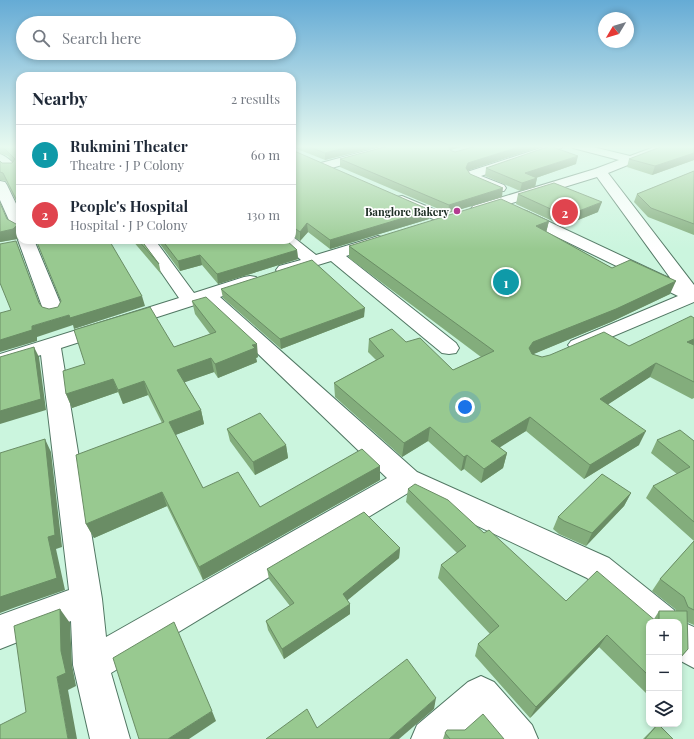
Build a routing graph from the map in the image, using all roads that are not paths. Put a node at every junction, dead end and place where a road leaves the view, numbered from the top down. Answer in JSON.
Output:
{"nodes":[{"id":1,"x":480,"y":180,"type":"edge"},
{"id":2,"x":572,"y":180,"type":"edge"},
{"id":3,"x":606,"y":180,"type":"edge"},
{"id":4,"x":0,"y":186,"type":"edge"},
{"id":5,"x":388,"y":194,"type":"edge"},
{"id":6,"x":518,"y":197,"type":"junction"},
{"id":7,"x":9,"y":200,"type":"edge"},
{"id":8,"x":499,"y":203,"type":"junction"},
{"id":9,"x":456,"y":216,"type":"junction"},
{"id":10,"x":16,"y":217,"type":"edge"},
{"id":11,"x":423,"y":226,"type":"edge"},
{"id":12,"x":393,"y":236,"type":"edge"},
{"id":13,"x":27,"y":244,"type":"edge"},
{"id":14,"x":151,"y":244,"type":"edge"},
{"id":15,"x":292,"y":244,"type":"edge"},
{"id":16,"x":334,"y":255,"type":"junction"},
{"id":17,"x":313,"y":261,"type":"junction"},
{"id":18,"x":199,"y":297,"type":"junction"},
{"id":19,"x":694,"y":297,"type":"edge"},
{"id":20,"x":54,"y":312,"type":"edge"},
{"id":21,"x":50,"y":346,"type":"junction"},
{"id":22,"x":450,"y":348,"type":"dead end"},
{"id":23,"x":560,"y":353,"type":"edge"},
{"id":24,"x":0,"y":361,"type":"edge"},
{"id":25,"x":407,"y":480,"type":"junction"},
{"id":26,"x":86,"y":599,"type":"junction"},
{"id":27,"x":658,"y":619,"type":"edge"},
{"id":28,"x":0,"y":632,"type":"edge"},
{"id":29,"x":682,"y":640,"type":"edge"},
{"id":30,"x":694,"y":650,"type":"edge"},
{"id":31,"x":91,"y":665,"type":"junction"},
{"id":32,"x":110,"y":739,"type":"edge"},
{"id":33,"x":431,"y":739,"type":"edge"},
{"id":34,"x":518,"y":739,"type":"edge"}],
"edges":[{"from":1,"to":6,"type":"street"},
{"from":2,"to":6,"type":"street"},
{"from":3,"to":19,"type":"street"},
{"from":4,"to":7,"type":"street"},
{"from":5,"to":9,"type":"street"},
{"from":6,"to":8,"type":"street"},
{"from":7,"to":10,"type":"street"},
{"from":8,"to":9,"type":"street"},
{"from":8,"to":19,"type":"street"},
{"from":9,"to":11,"type":"street"},
{"from":12,"to":16,"type":"street"},
{"from":13,"to":20,"type":"street"},
{"from":14,"to":18,"type":"street"},
{"from":15,"to":17,"type":"street"},
{"from":16,"to":17,"type":"street"},
{"from":16,"to":22,"type":"street"},
{"from":17,"to":18,"type":"street"},
{"from":18,"to":21,"type":"street"},
{"from":18,"to":25,"type":"street"},
{"from":19,"to":23,"type":"street"},
{"from":21,"to":24,"type":"street"},
{"from":21,"to":26,"type":"street"},
{"from":25,"to":27,"type":"street"},
{"from":25,"to":31,"type":"street"},
{"from":26,"to":28,"type":"street"},
{"from":26,"to":31,"type":"street"},
{"from":29,"to":30,"type":"street"},
{"from":31,"to":32,"type":"street"},
{"from":33,"to":34,"type":"street"}]}
